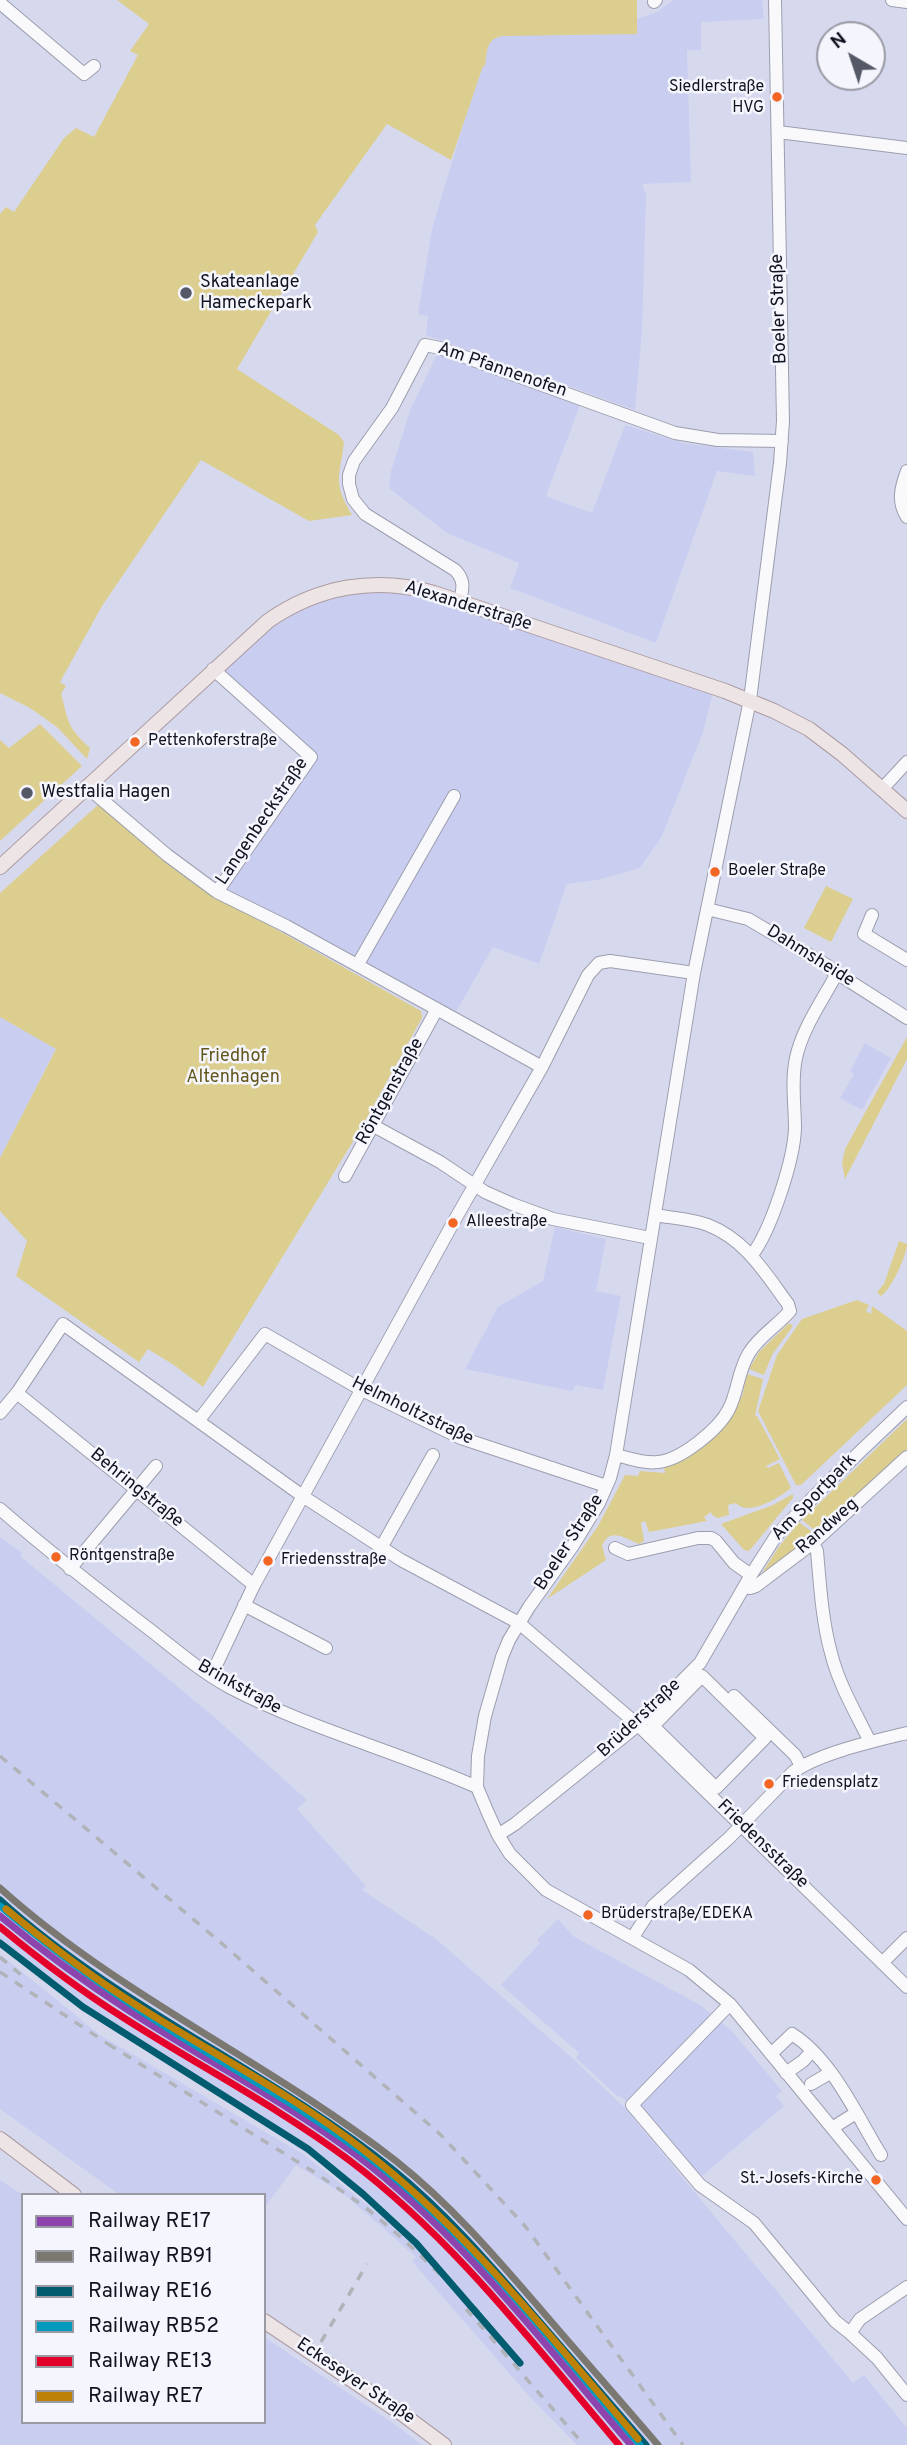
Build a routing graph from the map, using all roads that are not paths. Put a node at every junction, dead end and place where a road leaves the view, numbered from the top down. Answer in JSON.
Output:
{"nodes":[{"id":1,"x":775,"y":0,"type":"edge"},
{"id":2,"x":892,"y":0,"type":"edge"},
{"id":3,"x":907,"y":2,"type":"edge"},
{"id":4,"x":0,"y":3,"type":"edge"},
{"id":5,"x":94,"y":66,"type":"dead end"},
{"id":6,"x":778,"y":132,"type":"junction"},
{"id":7,"x":907,"y":148,"type":"edge"},
{"id":8,"x":782,"y":441,"type":"junction"},
{"id":9,"x":907,"y":471,"type":"edge"},
{"id":10,"x":907,"y":517,"type":"edge"},
{"id":11,"x":460,"y":601,"type":"junction"},
{"id":12,"x":213,"y":670,"type":"junction"},
{"id":13,"x":750,"y":700,"type":"junction"},
{"id":14,"x":907,"y":762,"type":"edge"},
{"id":15,"x":87,"y":787,"type":"junction"},
{"id":16,"x":883,"y":788,"type":"junction"},
{"id":17,"x":454,"y":796,"type":"dead end"},
{"id":18,"x":907,"y":811,"type":"edge"},
{"id":19,"x":0,"y":867,"type":"edge"},
{"id":20,"x":217,"y":892,"type":"junction"},
{"id":21,"x":707,"y":909,"type":"junction"},
{"id":22,"x":872,"y":915,"type":"dead end"},
{"id":23,"x":907,"y":960,"type":"edge"},
{"id":24,"x":358,"y":964,"type":"junction"},
{"id":25,"x":694,"y":973,"type":"junction"},
{"id":26,"x":836,"y":975,"type":"junction"},
{"id":27,"x":437,"y":1009,"type":"junction"},
{"id":28,"x":907,"y":1018,"type":"edge"},
{"id":29,"x":542,"y":1066,"type":"junction"},
{"id":30,"x":372,"y":1125,"type":"junction"},
{"id":31,"x":345,"y":1176,"type":"dead end"},
{"id":32,"x":474,"y":1185,"type":"junction"},
{"id":33,"x":655,"y":1215,"type":"junction"},
{"id":34,"x":650,"y":1238,"type":"junction"},
{"id":35,"x":752,"y":1255,"type":"junction"},
{"id":36,"x":362,"y":1390,"type":"junction"},
{"id":37,"x":17,"y":1393,"type":"junction"},
{"id":38,"x":907,"y":1407,"type":"edge"},
{"id":39,"x":0,"y":1413,"type":"edge"},
{"id":40,"x":199,"y":1420,"type":"junction"},
{"id":41,"x":433,"y":1455,"type":"dead end"},
{"id":42,"x":616,"y":1455,"type":"junction"},
{"id":43,"x":907,"y":1457,"type":"edge"},
{"id":44,"x":156,"y":1466,"type":"dead end"},
{"id":45,"x":606,"y":1486,"type":"junction"},
{"id":46,"x":138,"y":1490,"type":"junction"},
{"id":47,"x":304,"y":1497,"type":"junction"},
{"id":48,"x":0,"y":1508,"type":"edge"},
{"id":49,"x":813,"y":1544,"type":"junction"},
{"id":50,"x":381,"y":1548,"type":"junction"},
{"id":51,"x":615,"y":1548,"type":"dead end"},
{"id":52,"x":70,"y":1569,"type":"junction"},
{"id":53,"x":747,"y":1581,"type":"junction"},
{"id":54,"x":254,"y":1585,"type":"junction"},
{"id":55,"x":244,"y":1605,"type":"junction"},
{"id":56,"x":519,"y":1623,"type":"junction"},
{"id":57,"x":326,"y":1647,"type":"dead end"},
{"id":58,"x":700,"y":1662,"type":"junction"},
{"id":59,"x":211,"y":1675,"type":"junction"},
{"id":60,"x":638,"y":1725,"type":"junction"},
{"id":61,"x":653,"y":1726,"type":"joint"},
{"id":62,"x":907,"y":1733,"type":"edge"},
{"id":63,"x":870,"y":1742,"type":"junction"},
{"id":64,"x":801,"y":1766,"type":"junction"},
{"id":65,"x":477,"y":1787,"type":"junction"},
{"id":66,"x":740,"y":1826,"type":"junction"},
{"id":67,"x":498,"y":1835,"type":"junction"},
{"id":68,"x":633,"y":1937,"type":"junction"},
{"id":69,"x":907,"y":1938,"type":"edge"},
{"id":70,"x":883,"y":1962,"type":"junction"},
{"id":71,"x":907,"y":1987,"type":"edge"},
{"id":72,"x":730,"y":2004,"type":"junction"},
{"id":73,"x":812,"y":2051,"type":"junction"},
{"id":74,"x":771,"y":2054,"type":"junction"},
{"id":75,"x":786,"y":2073,"type":"junction"},
{"id":76,"x":830,"y":2073,"type":"junction"},
{"id":77,"x":811,"y":2084,"type":"dead end"},
{"id":78,"x":856,"y":2113,"type":"junction"},
{"id":79,"x":832,"y":2128,"type":"junction"},
{"id":80,"x":0,"y":2139,"type":"edge"},
{"id":81,"x":881,"y":2155,"type":"dead end"},
{"id":82,"x":71,"y":2193,"type":"edge"},
{"id":83,"x":907,"y":2219,"type":"edge"},
{"id":84,"x":907,"y":2287,"type":"edge"},
{"id":85,"x":266,"y":2322,"type":"edge"},
{"id":86,"x":850,"y":2333,"type":"junction"},
{"id":87,"x":907,"y":2395,"type":"edge"},
{"id":88,"x":444,"y":2445,"type":"edge"}],
"edges":[{"from":1,"to":6,"type":"street","name":"Boeler Straße"},
{"from":2,"to":3,"type":"street"},
{"from":4,"to":5,"type":"street"},
{"from":6,"to":7,"type":"street"},
{"from":6,"to":8,"type":"street","name":"Boeler Straße"},
{"from":8,"to":11,"type":"street","name":"Am Pfannenofen"},
{"from":8,"to":13,"type":"street","name":"Boeler Straße"},
{"from":9,"to":10,"type":"street"},
{"from":11,"to":12,"type":"main road","name":"Alexanderstraße"},
{"from":11,"to":13,"type":"main road","name":"Alexanderstraße"},
{"from":12,"to":15,"type":"main road","name":"Alexanderstraße"},
{"from":12,"to":20,"type":"street","name":"Langenbeckstraße"},
{"from":13,"to":16,"type":"main road","name":"Alexanderstraße"},
{"from":13,"to":21,"type":"street","name":"Boeler Straße"},
{"from":14,"to":16,"type":"street"},
{"from":15,"to":19,"type":"main road","name":"Alexanderstraße"},
{"from":15,"to":20,"type":"street"},
{"from":16,"to":18,"type":"main road","name":"Alexanderstraße"},
{"from":17,"to":24,"type":"street"},
{"from":20,"to":24,"type":"street"},
{"from":21,"to":25,"type":"street","name":"Boeler Straße"},
{"from":21,"to":26,"type":"street","name":"Dahmsheide"},
{"from":22,"to":23,"type":"street"},
{"from":24,"to":27,"type":"street"},
{"from":25,"to":29,"type":"street"},
{"from":25,"to":33,"type":"street","name":"Boeler Straße"},
{"from":26,"to":28,"type":"street","name":"Dahmsheide"},
{"from":26,"to":35,"type":"street"},
{"from":27,"to":29,"type":"street"},
{"from":27,"to":30,"type":"street","name":"Röntgenstraße"},
{"from":29,"to":32,"type":"street"},
{"from":30,"to":31,"type":"street","name":"Röntgenstraße"},
{"from":30,"to":32,"type":"street"},
{"from":32,"to":34,"type":"street"},
{"from":32,"to":36,"type":"street"},
{"from":33,"to":34,"type":"street","name":"Boeler Straße"},
{"from":33,"to":35,"type":"street"},
{"from":34,"to":42,"type":"street","name":"Boeler Straße"},
{"from":35,"to":42,"type":"street"},
{"from":36,"to":40,"type":"street","name":"Helmholtzstraße"},
{"from":36,"to":45,"type":"street","name":"Helmholtzstraße"},
{"from":36,"to":47,"type":"street"},
{"from":37,"to":39,"type":"street"},
{"from":37,"to":40,"type":"street","name":"Friedensstraße"},
{"from":37,"to":46,"type":"street","name":"Behringstraße"},
{"from":38,"to":53,"type":"street","name":"Am Sportpark"},
{"from":40,"to":47,"type":"street","name":"Friedensstraße"},
{"from":41,"to":50,"type":"street"},
{"from":42,"to":45,"type":"street","name":"Boeler Straße"},
{"from":43,"to":49,"type":"street","name":"Randweg"},
{"from":44,"to":46,"type":"street"},
{"from":45,"to":56,"type":"street","name":"Boeler Straße"},
{"from":46,"to":52,"type":"street"},
{"from":46,"to":54,"type":"street","name":"Behringstraße"},
{"from":47,"to":50,"type":"street","name":"Friedensstraße"},
{"from":47,"to":54,"type":"street"},
{"from":48,"to":52,"type":"street","name":"Brinkstraße"},
{"from":49,"to":53,"type":"street","name":"Randweg"},
{"from":49,"to":63,"type":"street"},
{"from":50,"to":56,"type":"street","name":"Friedensstraße"},
{"from":51,"to":53,"type":"street"},
{"from":52,"to":59,"type":"street","name":"Brinkstraße"},
{"from":53,"to":58,"type":"street","name":"Brüderstraße"},
{"from":54,"to":55,"type":"street"},
{"from":55,"to":57,"type":"street"},
{"from":55,"to":59,"type":"street"},
{"from":56,"to":60,"type":"street","name":"Friedensstraße"},
{"from":56,"to":65,"type":"street","name":"Boeler Straße"},
{"from":58,"to":60,"type":"street","name":"Brüderstraße"},
{"from":58,"to":64,"type":"street"},
{"from":59,"to":65,"type":"street","name":"Brinkstraße"},
{"from":60,"to":66,"type":"street","name":"Friedensstraße"},
{"from":60,"to":67,"type":"street","name":"Brüderstraße"},
{"from":61,"to":61,"type":"street"},
{"from":62,"to":63,"type":"street"},
{"from":63,"to":64,"type":"street"},
{"from":64,"to":66,"type":"street"},
{"from":65,"to":67,"type":"street"},
{"from":66,"to":68,"type":"street"},
{"from":66,"to":70,"type":"street","name":"Friedensstraße"},
{"from":67,"to":68,"type":"street"},
{"from":68,"to":72,"type":"street"},
{"from":69,"to":70,"type":"street"},
{"from":70,"to":71,"type":"street","name":"Friedensstraße"},
{"from":72,"to":74,"type":"street"},
{"from":72,"to":86,"type":"street"},
{"from":73,"to":74,"type":"street"},
{"from":73,"to":75,"type":"street"},
{"from":73,"to":76,"type":"street"},
{"from":74,"to":75,"type":"street"},
{"from":75,"to":79,"type":"street"},
{"from":76,"to":77,"type":"street"},
{"from":76,"to":78,"type":"street"},
{"from":78,"to":79,"type":"street"},
{"from":78,"to":81,"type":"street"},
{"from":79,"to":83,"type":"street"},
{"from":80,"to":82,"type":"main road"},
{"from":84,"to":86,"type":"street"},
{"from":85,"to":88,"type":"main road","name":"Eckeseyer Straße"},
{"from":86,"to":87,"type":"street"}]}
